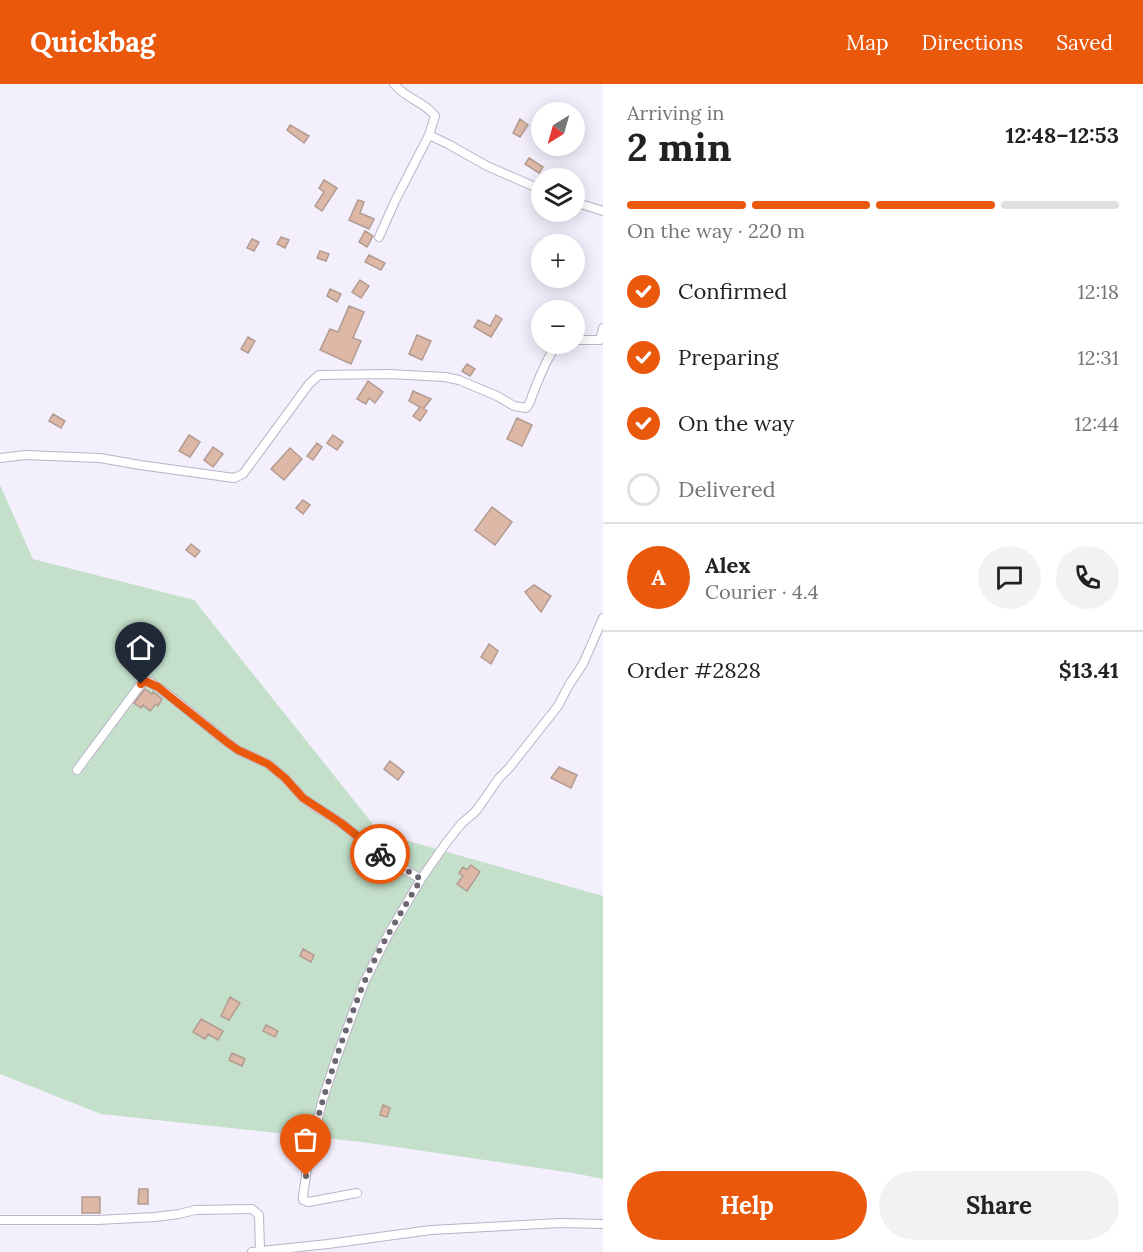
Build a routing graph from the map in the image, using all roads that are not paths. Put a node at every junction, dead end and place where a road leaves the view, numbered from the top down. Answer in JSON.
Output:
{"nodes":[{"id":1,"x":394,"y":84,"type":"edge"},
{"id":2,"x":429,"y":135,"type":"junction"},
{"id":3,"x":531,"y":185,"type":"edge"},
{"id":4,"x":585,"y":205,"type":"edge"},
{"id":5,"x":603,"y":211,"type":"edge"},
{"id":6,"x":379,"y":237,"type":"dead end"},
{"id":7,"x":603,"y":328,"type":"edge"},
{"id":8,"x":585,"y":340,"type":"edge"},
{"id":9,"x":602,"y":340,"type":"edge"},
{"id":10,"x":550,"y":354,"type":"edge"},
{"id":11,"x":0,"y":458,"type":"edge"},
{"id":12,"x":603,"y":618,"type":"edge"},
{"id":13,"x":77,"y":770,"type":"dead end"},
{"id":14,"x":421,"y":879,"type":"junction"},
{"id":15,"x":357,"y":1193,"type":"dead end"},
{"id":16,"x":0,"y":1220,"type":"edge"},
{"id":17,"x":603,"y":1224,"type":"edge"},
{"id":18,"x":256,"y":1252,"type":"edge"}],
"edges":[{"from":1,"to":2,"type":"street"},
{"from":2,"to":3,"type":"street"},
{"from":2,"to":6,"type":"street"},
{"from":4,"to":5,"type":"street"},
{"from":7,"to":9,"type":"street"},
{"from":8,"to":9,"type":"street"},
{"from":10,"to":11,"type":"street"},
{"from":12,"to":14,"type":"street"},
{"from":13,"to":14,"type":"street"},
{"from":14,"to":15,"type":"street"},
{"from":16,"to":18,"type":"street"},
{"from":17,"to":18,"type":"street"}]}
